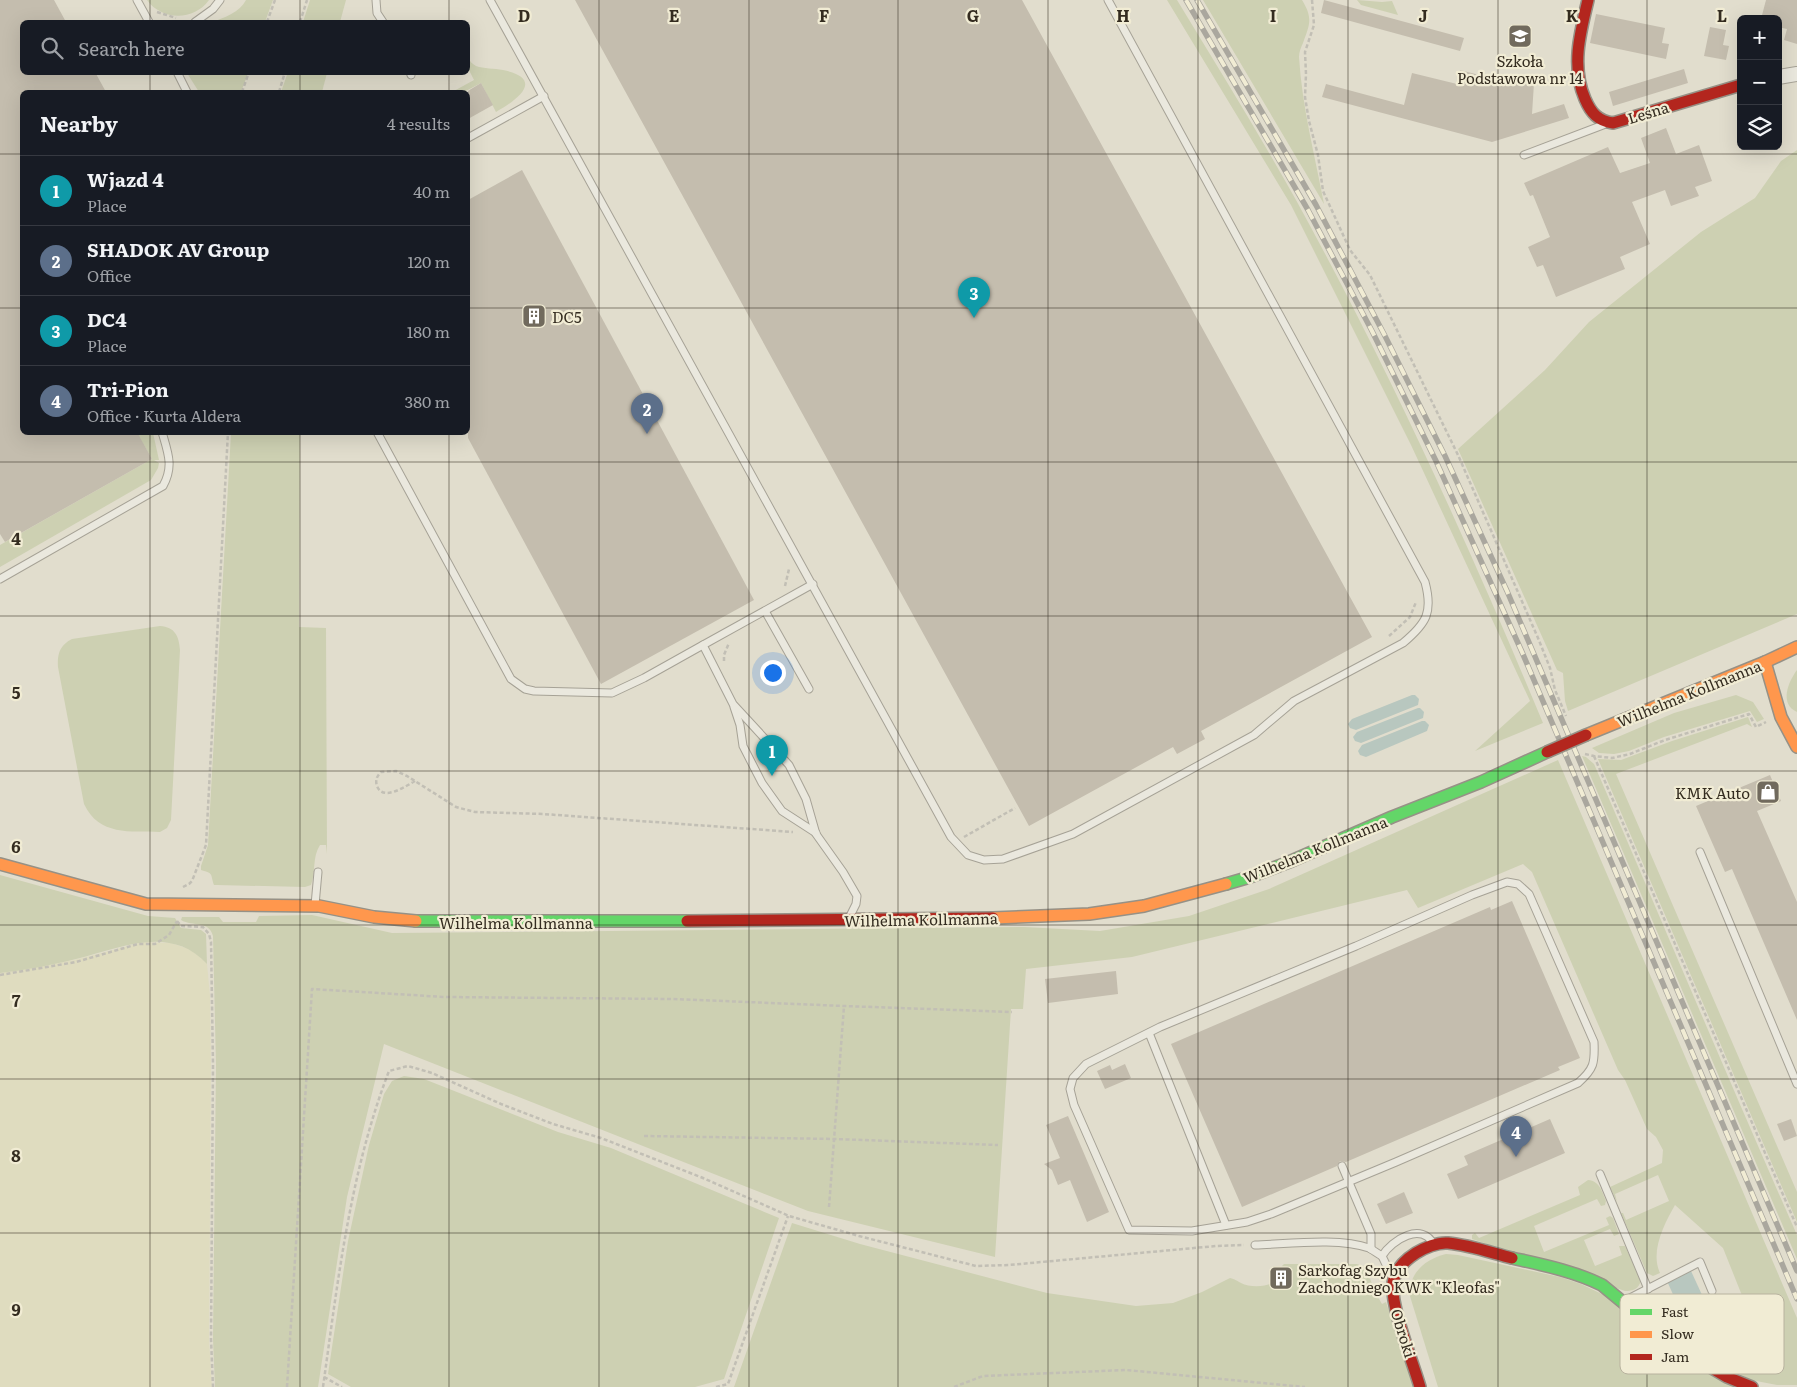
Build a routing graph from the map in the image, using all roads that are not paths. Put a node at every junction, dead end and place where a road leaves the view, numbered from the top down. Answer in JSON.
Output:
{"nodes":[{"id":1,"x":137,"y":0,"type":"edge"},
{"id":2,"x":220,"y":0,"type":"edge"},
{"id":3,"x":376,"y":0,"type":"edge"},
{"id":4,"x":490,"y":0,"type":"edge"},
{"id":5,"x":1108,"y":0,"type":"edge"},
{"id":6,"x":1588,"y":0,"type":"edge"},
{"id":7,"x":148,"y":20,"type":"edge"},
{"id":8,"x":198,"y":20,"type":"edge"},
{"id":9,"x":382,"y":20,"type":"edge"},
{"id":10,"x":1797,"y":74,"type":"edge"},
{"id":11,"x":179,"y":75,"type":"edge"},
{"id":12,"x":1782,"y":76,"type":"edge"},
{"id":13,"x":1737,"y":86,"type":"edge"},
{"id":14,"x":187,"y":90,"type":"edge"},
{"id":15,"x":544,"y":96,"type":"junction"},
{"id":16,"x":1606,"y":124,"type":"junction"},
{"id":17,"x":470,"y":137,"type":"edge"},
{"id":18,"x":1524,"y":155,"type":"dead end"},
{"id":19,"x":163,"y":435,"type":"edge"},
{"id":20,"x":379,"y":435,"type":"edge"},
{"id":21,"x":0,"y":579,"type":"edge"},
{"id":22,"x":813,"y":584,"type":"junction"},
{"id":23,"x":765,"y":611,"type":"junction"},
{"id":24,"x":703,"y":645,"type":"junction"},
{"id":25,"x":1797,"y":647,"type":"edge"},
{"id":26,"x":1765,"y":662,"type":"junction"},
{"id":27,"x":809,"y":689,"type":"dead end"},
{"id":28,"x":733,"y":704,"type":"junction"},
{"id":29,"x":1793,"y":734,"type":"edge"},
{"id":30,"x":1797,"y":747,"type":"edge"},
{"id":31,"x":816,"y":834,"type":"junction"},
{"id":32,"x":1700,"y":852,"type":"dead end"},
{"id":33,"x":0,"y":864,"type":"edge"},
{"id":34,"x":318,"y":872,"type":"dead end"},
{"id":35,"x":315,"y":905,"type":"junction"},
{"id":36,"x":848,"y":919,"type":"junction"},
{"id":37,"x":1149,"y":1033,"type":"junction"},
{"id":38,"x":1797,"y":1084,"type":"edge"},
{"id":39,"x":1342,"y":1166,"type":"dead end"},
{"id":40,"x":1600,"y":1174,"type":"dead end"},
{"id":41,"x":1348,"y":1181,"type":"junction"},
{"id":42,"x":1226,"y":1225,"type":"junction"},
{"id":43,"x":1255,"y":1245,"type":"road end"},
{"id":44,"x":1434,"y":1245,"type":"junction"},
{"id":45,"x":1371,"y":1249,"type":"junction"},
{"id":46,"x":1382,"y":1256,"type":"junction"},
{"id":47,"x":1394,"y":1279,"type":"junction"},
{"id":48,"x":1648,"y":1289,"type":"junction"},
{"id":49,"x":1712,"y":1291,"type":"dead end"},
{"id":50,"x":1638,"y":1294,"type":"edge"},
{"id":51,"x":1620,"y":1299,"type":"edge"},
{"id":52,"x":1722,"y":1374,"type":"edge"},
{"id":53,"x":1420,"y":1387,"type":"edge"},
{"id":54,"x":1752,"y":1387,"type":"edge"}],
"edges":[{"from":1,"to":7,"type":"lane"},
{"from":2,"to":8,"type":"lane"},
{"from":3,"to":9,"type":"lane"},
{"from":4,"to":15,"type":"lane"},
{"from":5,"to":22,"type":"lane"},
{"from":6,"to":16,"type":"street"},
{"from":10,"to":12,"type":"street"},
{"from":11,"to":14,"type":"lane"},
{"from":13,"to":16,"type":"street","name":"Leśna"},
{"from":15,"to":17,"type":"lane"},
{"from":15,"to":22,"type":"lane"},
{"from":16,"to":18,"type":"lane"},
{"from":19,"to":21,"type":"lane"},
{"from":20,"to":24,"type":"lane"},
{"from":22,"to":23,"type":"lane"},
{"from":23,"to":24,"type":"lane"},
{"from":23,"to":27,"type":"lane"},
{"from":24,"to":28,"type":"lane"},
{"from":25,"to":26,"type":"street","name":"Wilhelma Kollmanna"},
{"from":26,"to":29,"type":"street"},
{"from":26,"to":36,"type":"street","name":"Wilhelma Kollmanna","bridge":true},
{"from":28,"to":31,"type":"lane"},
{"from":28,"to":31,"type":"lane"},
{"from":29,"to":30,"type":"street"},
{"from":31,"to":36,"type":"lane"},
{"from":32,"to":38,"type":"lane"},
{"from":33,"to":35,"type":"street","name":"Wilhelma Kollmanna"},
{"from":34,"to":35,"type":"lane"},
{"from":35,"to":36,"type":"street","name":"Wilhelma Kollmanna"},
{"from":37,"to":41,"type":"lane"},
{"from":37,"to":42,"type":"lane"},
{"from":37,"to":42,"type":"lane"},
{"from":39,"to":41,"type":"lane"},
{"from":40,"to":48,"type":"lane"},
{"from":41,"to":42,"type":"lane"},
{"from":41,"to":45,"type":"lane"},
{"from":43,"to":45,"type":"lane"},
{"from":44,"to":46,"type":"lane"},
{"from":44,"to":47,"type":"street"},
{"from":44,"to":51,"type":"street"},
{"from":45,"to":46,"type":"lane"},
{"from":46,"to":47,"type":"lane"},
{"from":47,"to":53,"type":"street","name":"Obroki"},
{"from":48,"to":49,"type":"lane"},
{"from":48,"to":50,"type":"lane"},
{"from":52,"to":54,"type":"street"}]}
